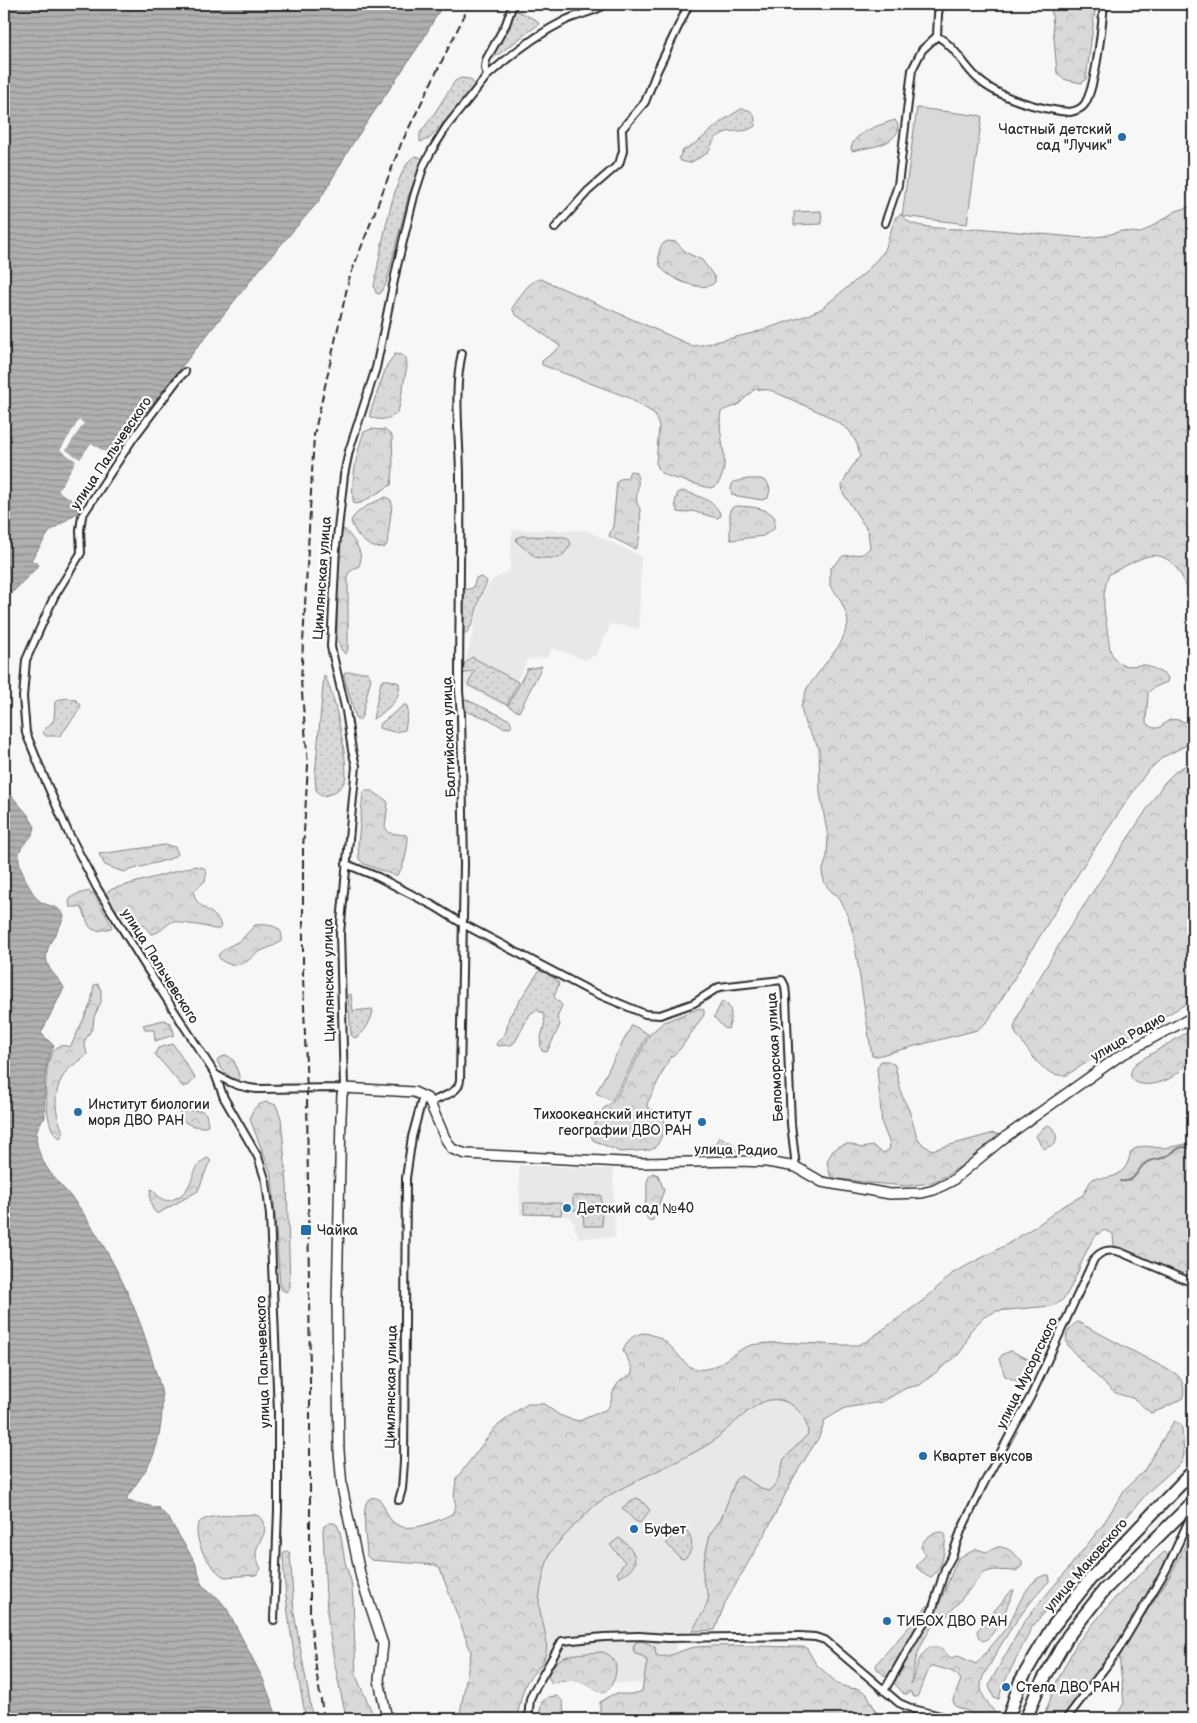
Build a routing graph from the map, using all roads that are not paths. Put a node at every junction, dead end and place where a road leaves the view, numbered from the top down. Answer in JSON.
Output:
{"nodes":[{"id":1,"x":513,"y":4,"type":"edge"},
{"id":2,"x":606,"y":4,"type":"edge"},
{"id":3,"x":689,"y":4,"type":"edge"},
{"id":4,"x":940,"y":4,"type":"edge"},
{"id":5,"x":1104,"y":4,"type":"edge"},
{"id":6,"x":938,"y":36,"type":"junction"},
{"id":7,"x":487,"y":76,"type":"junction"},
{"id":8,"x":885,"y":223,"type":"dead end"},
{"id":9,"x":555,"y":228,"type":"dead end"},
{"id":10,"x":462,"y":353,"type":"dead end"},
{"id":11,"x":185,"y":372,"type":"dead end"},
{"id":12,"x":346,"y":864,"type":"junction"},
{"id":13,"x":463,"y":924,"type":"junction"},
{"id":14,"x":1193,"y":1017,"type":"edge"},
{"id":15,"x":215,"y":1074,"type":"junction"},
{"id":16,"x":344,"y":1088,"type":"junction"},
{"id":17,"x":427,"y":1099,"type":"junction"},
{"id":18,"x":796,"y":1167,"type":"junction"},
{"id":19,"x":1193,"y":1283,"type":"edge"},
{"id":20,"x":1192,"y":1474,"type":"edge"},
{"id":21,"x":399,"y":1500,"type":"dead end"},
{"id":22,"x":1192,"y":1503,"type":"edge"},
{"id":23,"x":274,"y":1620,"type":"dead end"},
{"id":24,"x":884,"y":1691,"type":"junction"},
{"id":25,"x":387,"y":1719,"type":"edge"},
{"id":26,"x":528,"y":1719,"type":"edge"},
{"id":27,"x":953,"y":1719,"type":"edge"},
{"id":28,"x":1008,"y":1719,"type":"edge"},
{"id":29,"x":1026,"y":1719,"type":"edge"},
{"id":30,"x":1066,"y":1719,"type":"edge"}],
"edges":[{"from":1,"to":7,"type":"street"},
{"from":2,"to":7,"type":"street","name":"Цимлянская улица"},
{"from":3,"to":9,"type":"street"},
{"from":4,"to":6,"type":"street"},
{"from":5,"to":6,"type":"street"},
{"from":6,"to":8,"type":"street"},
{"from":7,"to":12,"type":"street","name":"Цимлянская улица"},
{"from":10,"to":13,"type":"street","name":"Балтийская улица"},
{"from":11,"to":15,"type":"street","name":"улица Пальчевского"},
{"from":12,"to":13,"type":"street"},
{"from":12,"to":16,"type":"street","name":"Цимлянская улица"},
{"from":13,"to":17,"type":"street","name":"Балтийская улица"},
{"from":13,"to":18,"type":"street","name":"Беломорская улица"},
{"from":14,"to":18,"type":"main road","name":"улица Радио"},
{"from":15,"to":16,"type":"street"},
{"from":15,"to":23,"type":"street","name":"улица Пальчевского"},
{"from":16,"to":17,"type":"main road"},
{"from":16,"to":25,"type":"main road"},
{"from":17,"to":18,"type":"main road","name":"улица Радио"},
{"from":17,"to":21,"type":"street","name":"Цимлянская улица"},
{"from":19,"to":24,"type":"street","name":"улица Мусоргского"},
{"from":20,"to":28,"type":"highway","name":"улица Маковского"},
{"from":22,"to":29,"type":"highway"},
{"from":22,"to":30,"type":"street"},
{"from":24,"to":26,"type":"street"},
{"from":24,"to":27,"type":"street"}]}
